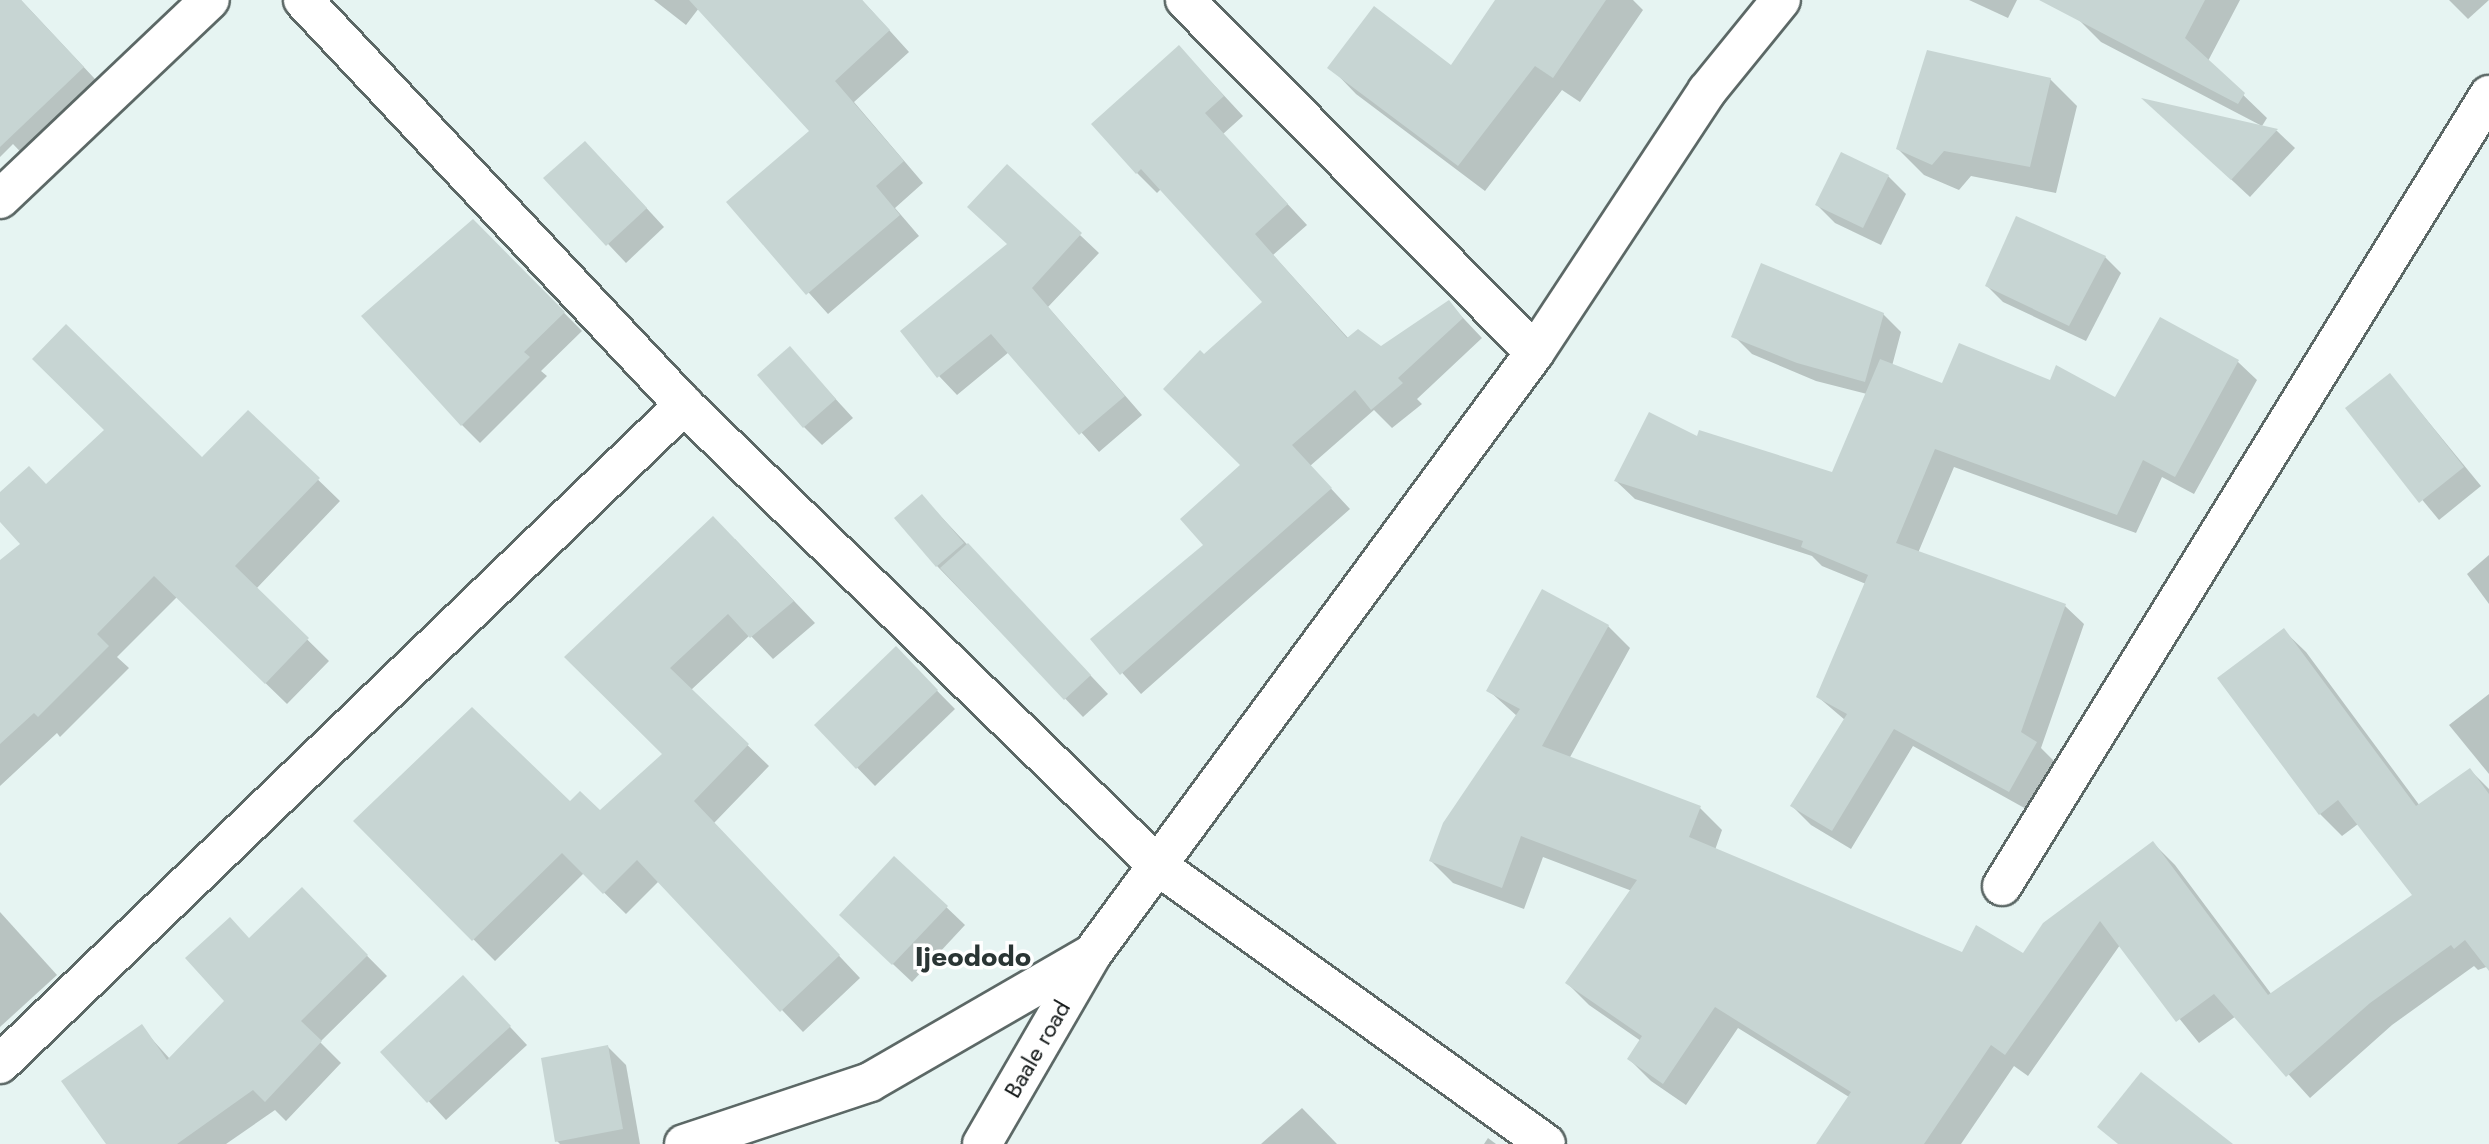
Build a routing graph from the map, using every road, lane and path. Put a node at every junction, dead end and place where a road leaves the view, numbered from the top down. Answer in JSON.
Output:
{"nodes":[{"id":1,"x":210,"y":0,"type":"edge"},
{"id":2,"x":303,"y":0,"type":"edge"},
{"id":3,"x":1185,"y":0,"type":"edge"},
{"id":4,"x":1782,"y":0,"type":"edge"},
{"id":5,"x":2489,"y":95,"type":"edge"},
{"id":6,"x":0,"y":199,"type":"edge"},
{"id":7,"x":1535,"y":352,"type":"junction"},
{"id":8,"x":684,"y":405,"type":"junction"},
{"id":9,"x":1158,"y":866,"type":"junction"},
{"id":10,"x":2002,"y":886,"type":"dead end"},
{"id":11,"x":1092,"y":954,"type":"junction"},
{"id":12,"x":0,"y":1064,"type":"edge"},
{"id":13,"x":684,"y":1144,"type":"edge"},
{"id":14,"x":982,"y":1144,"type":"edge"},
{"id":15,"x":1546,"y":1144,"type":"edge"}],
"edges":[{"from":1,"to":6,"type":"street"},
{"from":2,"to":8,"type":"street"},
{"from":3,"to":7,"type":"street"},
{"from":4,"to":7,"type":"street","name":"Baale road"},
{"from":5,"to":10,"type":"street"},
{"from":7,"to":9,"type":"street","name":"Baale road"},
{"from":8,"to":9,"type":"street"},
{"from":8,"to":12,"type":"street"},
{"from":9,"to":11,"type":"street","name":"Baale road"},
{"from":9,"to":15,"type":"street"},
{"from":11,"to":13,"type":"street"},
{"from":11,"to":14,"type":"street","name":"Baale road"}]}
